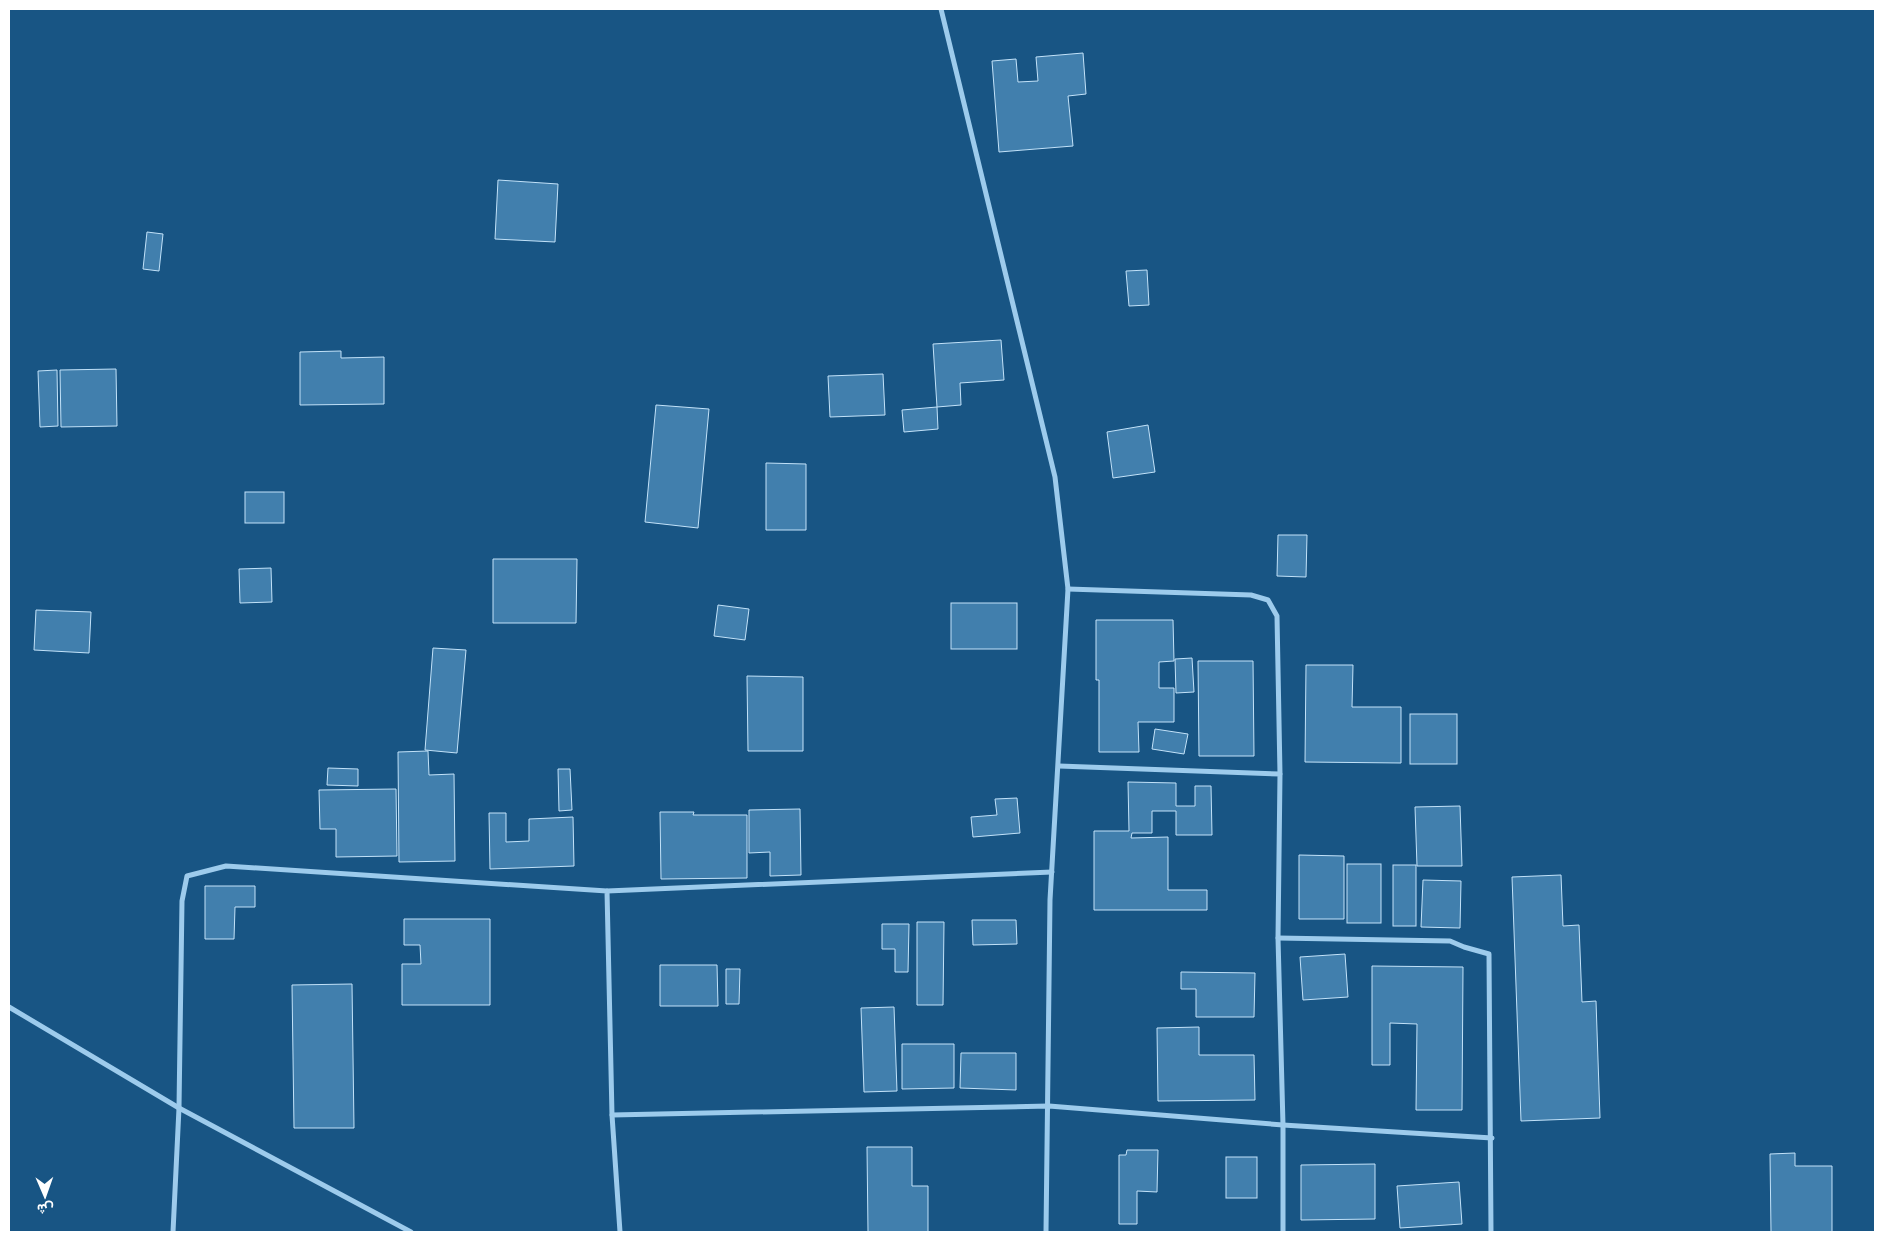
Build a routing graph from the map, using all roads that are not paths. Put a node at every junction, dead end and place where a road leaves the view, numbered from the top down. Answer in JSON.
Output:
{"nodes":[{"id":1,"x":941,"y":9,"type":"edge"},
{"id":2,"x":1068,"y":589,"type":"junction"},
{"id":3,"x":1058,"y":766,"type":"junction"},
{"id":4,"x":1280,"y":774,"type":"junction"},
{"id":5,"x":1052,"y":872,"type":"junction"},
{"id":6,"x":607,"y":891,"type":"junction"},
{"id":7,"x":1278,"y":938,"type":"junction"},
{"id":8,"x":9,"y":1007,"type":"edge"},
{"id":9,"x":1048,"y":1106,"type":"junction"},
{"id":10,"x":179,"y":1108,"type":"junction"},
{"id":11,"x":612,"y":1115,"type":"junction"},
{"id":12,"x":1284,"y":1126,"type":"junction"},
{"id":13,"x":1492,"y":1138,"type":"junction"},
{"id":14,"x":173,"y":1232,"type":"edge"},
{"id":15,"x":411,"y":1232,"type":"edge"},
{"id":16,"x":620,"y":1232,"type":"edge"},
{"id":17,"x":1046,"y":1232,"type":"edge"},
{"id":18,"x":1284,"y":1232,"type":"edge"},
{"id":19,"x":1491,"y":1232,"type":"edge"}],
"edges":[{"from":1,"to":2,"type":"street"},
{"from":2,"to":3,"type":"street"},
{"from":2,"to":4,"type":"street"},
{"from":3,"to":4,"type":"street"},
{"from":3,"to":5,"type":"street"},
{"from":4,"to":7,"type":"street"},
{"from":5,"to":6,"type":"street"},
{"from":5,"to":9,"type":"street"},
{"from":6,"to":10,"type":"street"},
{"from":6,"to":11,"type":"street"},
{"from":7,"to":12,"type":"street"},
{"from":7,"to":13,"type":"street"},
{"from":8,"to":10,"type":"street"},
{"from":9,"to":11,"type":"street"},
{"from":9,"to":12,"type":"street"},
{"from":9,"to":17,"type":"street"},
{"from":10,"to":14,"type":"street"},
{"from":10,"to":15,"type":"street"},
{"from":11,"to":16,"type":"street"},
{"from":12,"to":13,"type":"street"},
{"from":12,"to":18,"type":"street"},
{"from":13,"to":19,"type":"street"}]}
